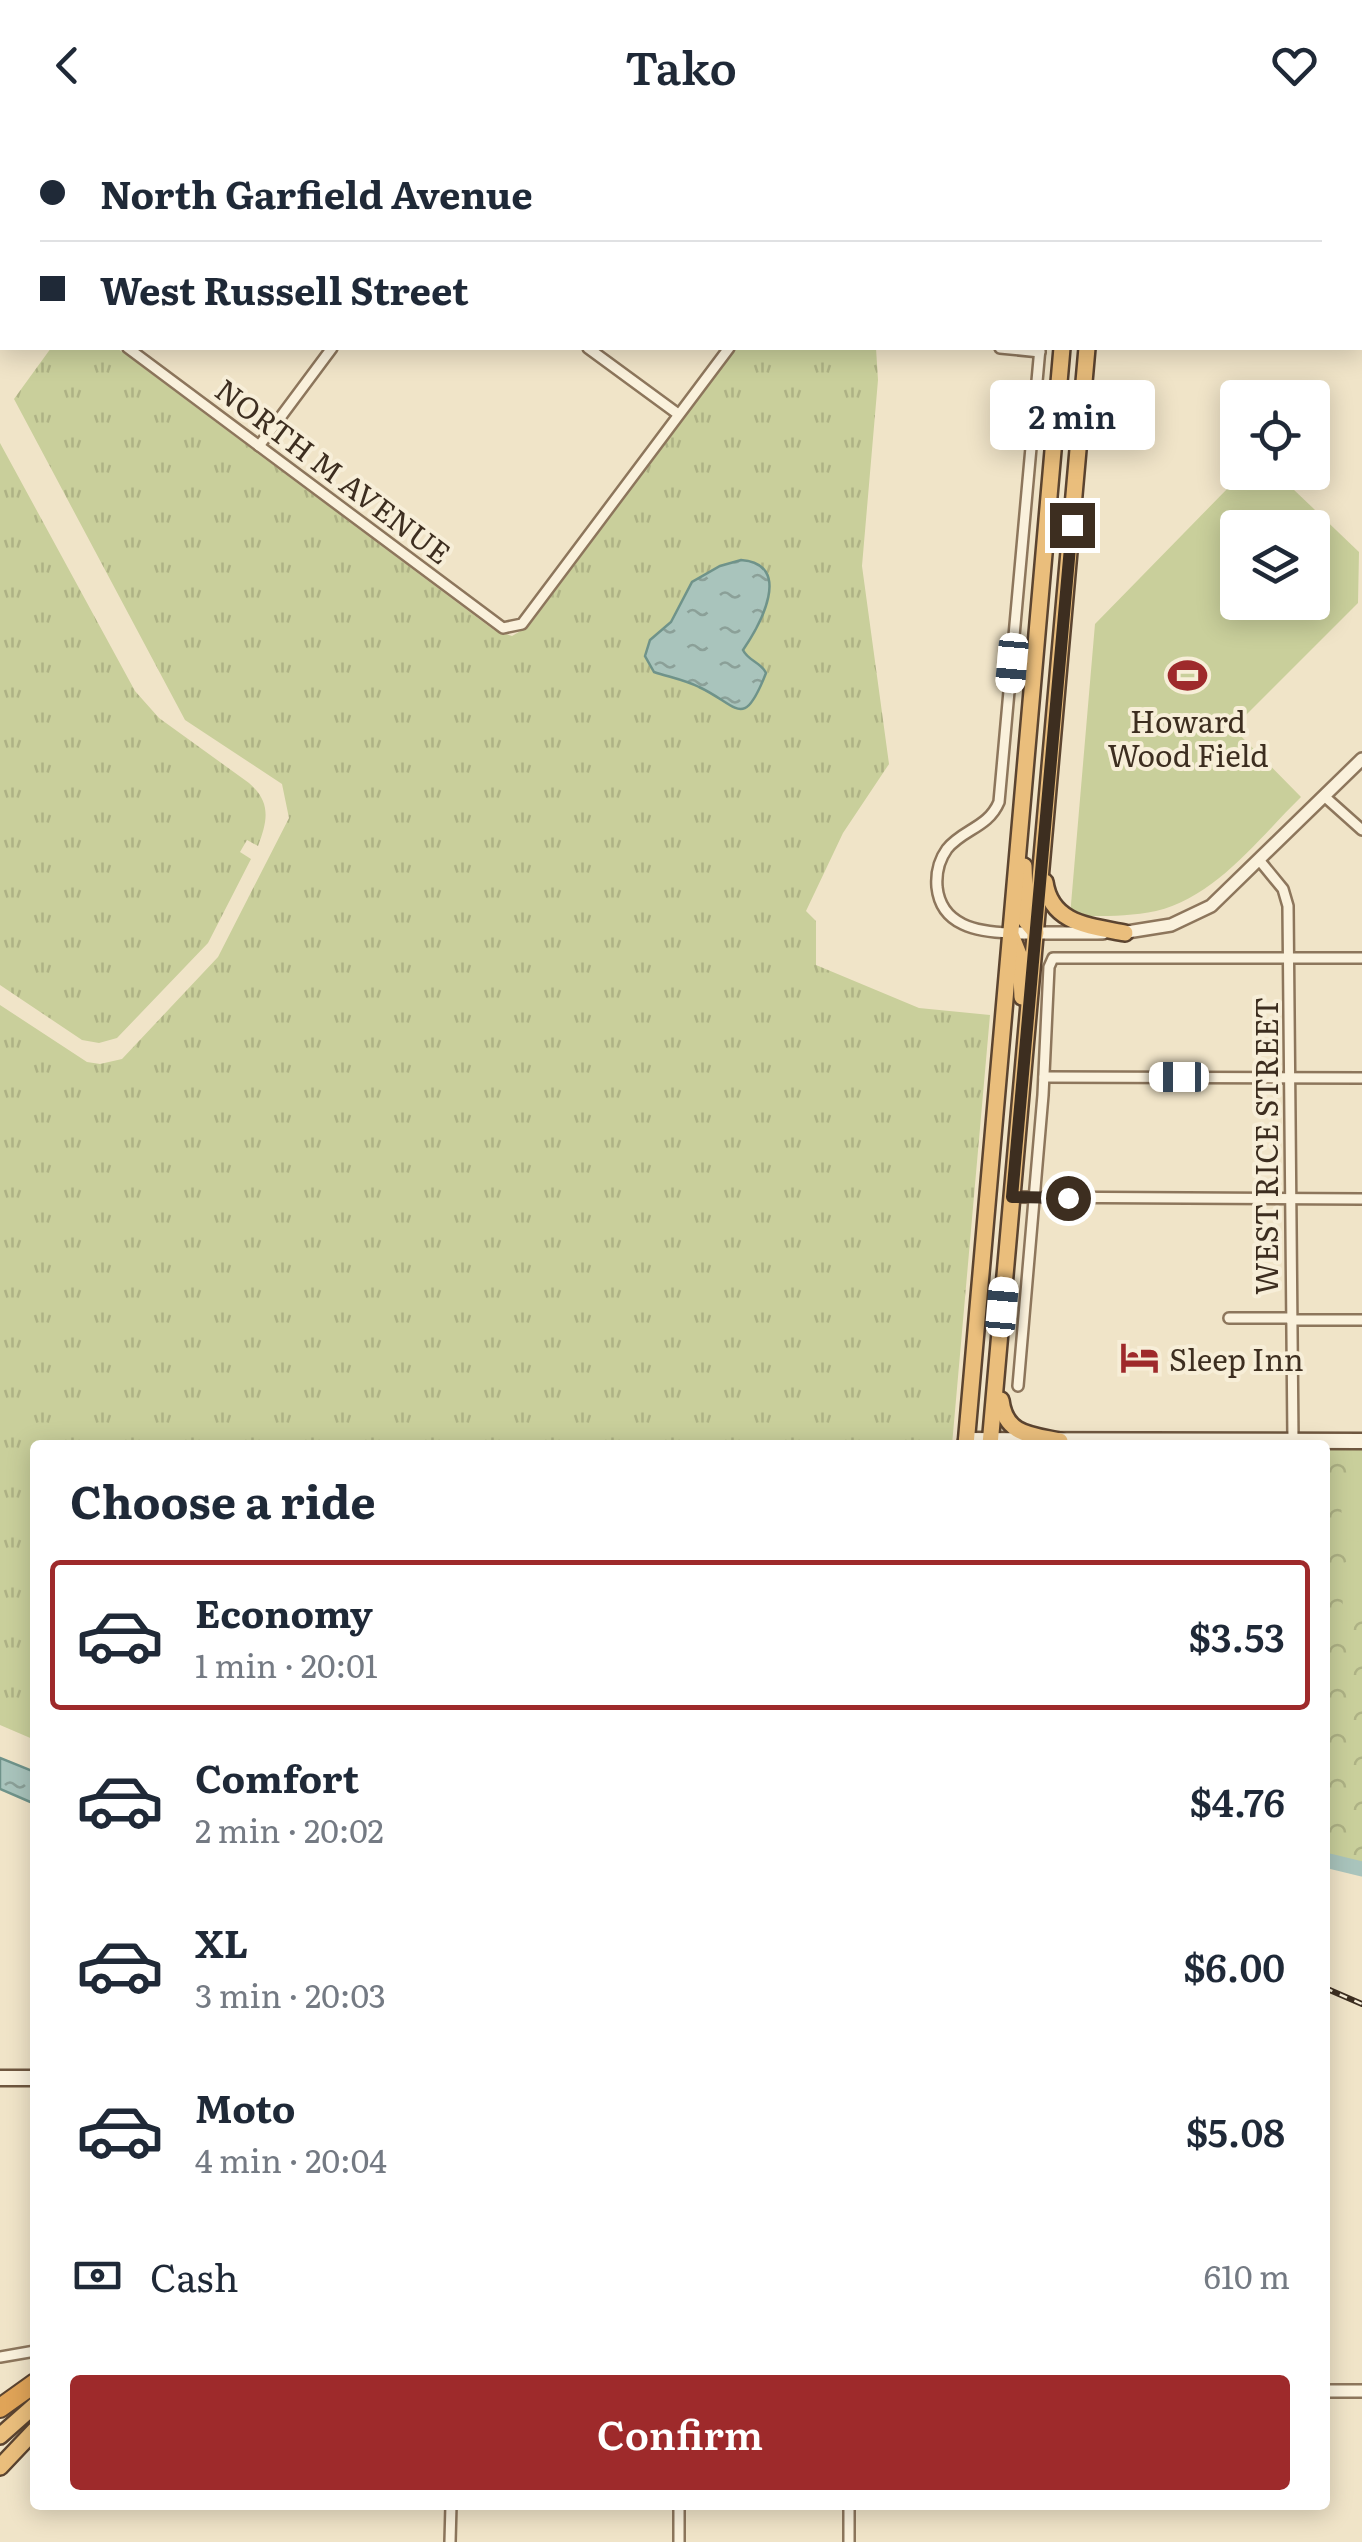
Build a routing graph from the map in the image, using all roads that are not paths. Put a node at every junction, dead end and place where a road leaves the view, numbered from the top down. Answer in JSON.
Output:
{"nodes":[{"id":1,"x":131,"y":350,"type":"edge"},
{"id":2,"x":331,"y":350,"type":"edge"},
{"id":3,"x":591,"y":350,"type":"edge"},
{"id":4,"x":727,"y":350,"type":"edge"},
{"id":5,"x":1040,"y":350,"type":"edge"},
{"id":6,"x":1062,"y":350,"type":"edge"},
{"id":7,"x":1087,"y":350,"type":"edge"},
{"id":8,"x":678,"y":414,"type":"junction"},
{"id":9,"x":259,"y":446,"type":"junction"},
{"id":10,"x":1362,"y":759,"type":"edge"},
{"id":11,"x":1324,"y":796,"type":"junction"},
{"id":12,"x":1022,"y":797,"type":"junction"},
{"id":13,"x":1362,"y":830,"type":"edge"},
{"id":14,"x":1044,"y":833,"type":"junction"},
{"id":15,"x":1260,"y":862,"type":"junction"},
{"id":16,"x":1010,"y":933,"type":"junction"},
{"id":17,"x":1036,"y":933,"type":"junction"},
{"id":18,"x":1125,"y":933,"type":"junction"},
{"id":19,"x":1289,"y":958,"type":"junction"},
{"id":20,"x":1362,"y":958,"type":"edge"},
{"id":21,"x":1025,"y":1051,"type":"junction"},
{"id":22,"x":1044,"y":1077,"type":"junction"},
{"id":23,"x":1290,"y":1078,"type":"junction"},
{"id":24,"x":1362,"y":1078,"type":"edge"},
{"id":25,"x":1012,"y":1197,"type":"junction"},
{"id":26,"x":1034,"y":1198,"type":"junction"},
{"id":27,"x":1289,"y":1198,"type":"junction"},
{"id":28,"x":1362,"y":1199,"type":"edge"},
{"id":29,"x":1228,"y":1318,"type":"dead end"},
{"id":30,"x":1291,"y":1319,"type":"junction"},
{"id":31,"x":1362,"y":1320,"type":"edge"},
{"id":32,"x":999,"y":1344,"type":"junction"},
{"id":33,"x":1018,"y":1386,"type":"dead end"},
{"id":34,"x":966,"y":1440,"type":"edge"},
{"id":35,"x":991,"y":1440,"type":"edge"},
{"id":36,"x":1055,"y":1440,"type":"edge"},
{"id":37,"x":1293,"y":1440,"type":"edge"},
{"id":38,"x":1330,"y":1441,"type":"edge"},
{"id":39,"x":1362,"y":1441,"type":"edge"},
{"id":40,"x":0,"y":2078,"type":"edge"},
{"id":41,"x":30,"y":2078,"type":"edge"},
{"id":42,"x":30,"y":2352,"type":"edge"},
{"id":43,"x":0,"y":2358,"type":"edge"},
{"id":44,"x":30,"y":2387,"type":"edge"},
{"id":45,"x":1330,"y":2390,"type":"edge"},
{"id":46,"x":1362,"y":2391,"type":"edge"},
{"id":47,"x":0,"y":2408,"type":"edge"},
{"id":48,"x":30,"y":2409,"type":"edge"},
{"id":49,"x":30,"y":2435,"type":"edge"},
{"id":50,"x":0,"y":2436,"type":"edge"},
{"id":51,"x":0,"y":2467,"type":"edge"},
{"id":52,"x":451,"y":2510,"type":"edge"},
{"id":53,"x":679,"y":2510,"type":"edge"},
{"id":54,"x":849,"y":2510,"type":"edge"},
{"id":55,"x":450,"y":2542,"type":"edge"},
{"id":56,"x":679,"y":2542,"type":"edge"},
{"id":57,"x":849,"y":2542,"type":"edge"}],
"edges":[{"from":1,"to":9,"type":"street","name":"NORTH M AVENUE"},
{"from":2,"to":9,"type":"street"},
{"from":3,"to":8,"type":"street"},
{"from":4,"to":8,"type":"street"},
{"from":5,"to":16,"type":"street"},
{"from":6,"to":12,"type":"highway"},
{"from":7,"to":14,"type":"highway"},
{"from":8,"to":9,"type":"street","name":"NORTH M AVENUE"},
{"from":10,"to":11,"type":"street"},
{"from":11,"to":13,"type":"street"},
{"from":11,"to":15,"type":"street"},
{"from":12,"to":16,"type":"highway"},
{"from":12,"to":17,"type":"highway"},
{"from":14,"to":17,"type":"highway"},
{"from":14,"to":18,"type":"highway"},
{"from":15,"to":18,"type":"street"},
{"from":15,"to":19,"type":"street","name":"WEST RICE STREET"},
{"from":16,"to":17,"type":"street"},
{"from":16,"to":21,"type":"highway"},
{"from":16,"to":34,"type":"highway"},
{"from":17,"to":18,"type":"street"},
{"from":17,"to":21,"type":"highway"},
{"from":19,"to":20,"type":"street"},
{"from":19,"to":22,"type":"street"},
{"from":19,"to":23,"type":"street","name":"WEST RICE STREET"},
{"from":21,"to":25,"type":"highway"},
{"from":22,"to":23,"type":"street"},
{"from":22,"to":26,"type":"street"},
{"from":23,"to":24,"type":"street"},
{"from":23,"to":27,"type":"street","name":"WEST RICE STREET"},
{"from":25,"to":26,"type":"street"},
{"from":25,"to":32,"type":"highway"},
{"from":26,"to":27,"type":"street"},
{"from":26,"to":33,"type":"street"},
{"from":27,"to":28,"type":"street"},
{"from":27,"to":30,"type":"street","name":"WEST RICE STREET"},
{"from":29,"to":30,"type":"street"},
{"from":30,"to":31,"type":"street"},
{"from":30,"to":37,"type":"street","name":"WEST RICE STREET"},
{"from":32,"to":35,"type":"highway"},
{"from":32,"to":36,"type":"highway"},
{"from":38,"to":39,"type":"main road"},
{"from":40,"to":41,"type":"main road"},
{"from":42,"to":43,"type":"street"},
{"from":44,"to":47,"type":"highway"},
{"from":45,"to":46,"type":"street"},
{"from":48,"to":50,"type":"highway"},
{"from":49,"to":51,"type":"highway"},
{"from":52,"to":55,"type":"street"},
{"from":53,"to":56,"type":"street"},
{"from":54,"to":57,"type":"street"}]}
